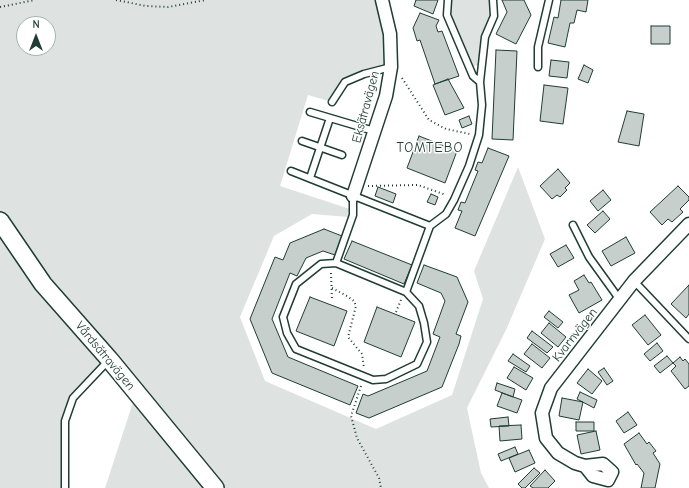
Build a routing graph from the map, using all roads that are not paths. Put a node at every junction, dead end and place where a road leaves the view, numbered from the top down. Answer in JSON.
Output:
{"nodes":[{"id":1,"x":382,"y":0,"type":"edge"},
{"id":2,"x":448,"y":0,"type":"edge"},
{"id":3,"x":493,"y":0,"type":"edge"},
{"id":4,"x":549,"y":0,"type":"edge"},
{"id":5,"x":391,"y":67,"type":"junction"},
{"id":6,"x":538,"y":67,"type":"dead end"},
{"id":7,"x":480,"y":82,"type":"junction"},
{"id":8,"x":332,"y":102,"type":"dead end"},
{"id":9,"x":310,"y":112,"type":"dead end"},
{"id":10,"x":330,"y":118,"type":"junction"},
{"id":11,"x":374,"y":132,"type":"junction"},
{"id":12,"x":302,"y":141,"type":"dead end"},
{"id":13,"x":320,"y":148,"type":"junction"},
{"id":14,"x":342,"y":155,"type":"dead end"},
{"id":15,"x":291,"y":171,"type":"dead end"},
{"id":16,"x":310,"y":178,"type":"junction"},
{"id":17,"x":355,"y":191,"type":"junction"},
{"id":18,"x":0,"y":221,"type":"edge"},
{"id":19,"x":689,"y":224,"type":"edge"},
{"id":20,"x":573,"y":225,"type":"dead end"},
{"id":21,"x":430,"y":226,"type":"junction"},
{"id":22,"x":336,"y":263,"type":"junction"},
{"id":23,"x":634,"y":281,"type":"junction"},
{"id":24,"x":406,"y":292,"type":"junction"},
{"id":25,"x":620,"y":300,"type":"junction"},
{"id":26,"x":689,"y":339,"type":"edge"},
{"id":27,"x":109,"y":359,"type":"junction"},
{"id":28,"x":585,"y":466,"type":"dead end"},
{"id":29,"x":65,"y":488,"type":"edge"},
{"id":30,"x":216,"y":488,"type":"edge"}],
"edges":[{"from":1,"to":5,"type":"street","name":"Eksätravägen"},
{"from":2,"to":7,"type":"lane"},
{"from":3,"to":7,"type":"lane"},
{"from":4,"to":6,"type":"lane"},
{"from":5,"to":8,"type":"lane"},
{"from":5,"to":11,"type":"street","name":"Eksätravägen"},
{"from":7,"to":21,"type":"lane"},
{"from":9,"to":10,"type":"lane"},
{"from":10,"to":11,"type":"lane"},
{"from":10,"to":13,"type":"lane"},
{"from":11,"to":17,"type":"street","name":"Eksätravägen"},
{"from":12,"to":13,"type":"lane"},
{"from":13,"to":14,"type":"lane"},
{"from":13,"to":16,"type":"lane"},
{"from":15,"to":16,"type":"lane"},
{"from":16,"to":17,"type":"lane"},
{"from":17,"to":21,"type":"lane"},
{"from":17,"to":22,"type":"lane"},
{"from":18,"to":27,"type":"street","name":"Vårdsätravägen"},
{"from":19,"to":23,"type":"street","name":"Kvarnvägen"},
{"from":20,"to":25,"type":"lane"},
{"from":21,"to":24,"type":"lane"},
{"from":22,"to":24,"type":"lane"},
{"from":22,"to":24,"type":"lane"},
{"from":23,"to":25,"type":"street","name":"Kvarnvägen"},
{"from":23,"to":26,"type":"lane"},
{"from":25,"to":28,"type":"street","name":"Kvarnvägen"},
{"from":27,"to":29,"type":"lane"},
{"from":27,"to":30,"type":"street","name":"Vårdsätravägen"}]}
